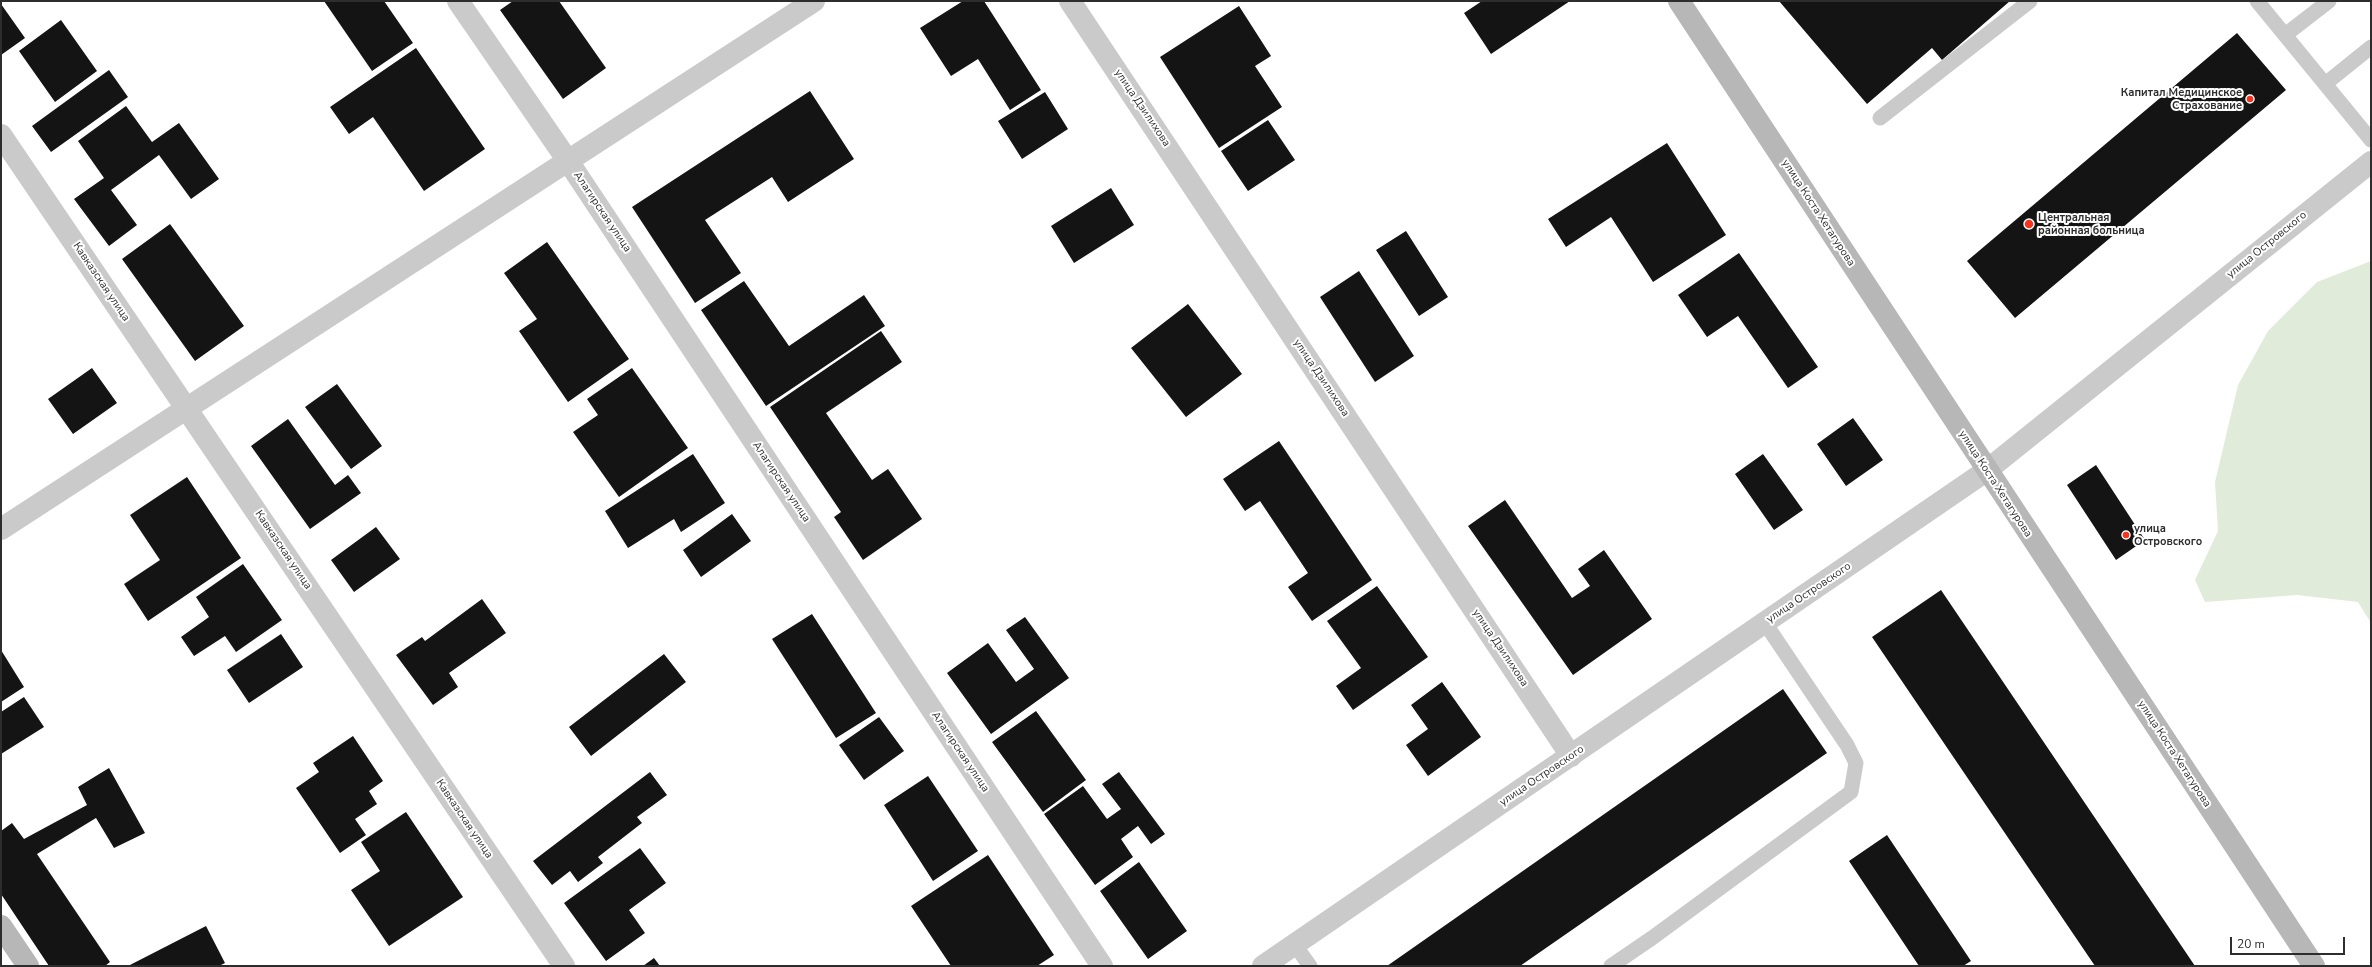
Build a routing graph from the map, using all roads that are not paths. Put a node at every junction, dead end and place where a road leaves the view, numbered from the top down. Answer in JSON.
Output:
{"nodes":[{"id":1,"x":458,"y":1,"type":"edge"},
{"id":2,"x":814,"y":1,"type":"edge"},
{"id":3,"x":1070,"y":1,"type":"edge"},
{"id":4,"x":1679,"y":1,"type":"edge"},
{"id":5,"x":2030,"y":1,"type":"edge"},
{"id":6,"x":2257,"y":1,"type":"edge"},
{"id":7,"x":2329,"y":1,"type":"edge"},
{"id":8,"x":2285,"y":35,"type":"junction"},
{"id":9,"x":2371,"y":47,"type":"edge"},
{"id":10,"x":2325,"y":84,"type":"junction"},
{"id":11,"x":1880,"y":118,"type":"dead end"},
{"id":12,"x":1,"y":135,"type":"edge"},
{"id":13,"x":2371,"y":140,"type":"edge"},
{"id":14,"x":568,"y":161,"type":"junction"},
{"id":15,"x":2371,"y":162,"type":"edge"},
{"id":16,"x":187,"y":408,"type":"junction"},
{"id":17,"x":1986,"y":471,"type":"junction"},
{"id":18,"x":1,"y":529,"type":"edge"},
{"id":19,"x":1765,"y":623,"type":"junction"},
{"id":20,"x":1571,"y":756,"type":"junction"},
{"id":21,"x":1,"y":926,"type":"edge"},
{"id":22,"x":1295,"y":944,"type":"junction"},
{"id":23,"x":28,"y":966,"type":"edge"},
{"id":24,"x":564,"y":966,"type":"edge"},
{"id":25,"x":1102,"y":966,"type":"edge"},
{"id":26,"x":1263,"y":966,"type":"edge"},
{"id":27,"x":1310,"y":966,"type":"edge"},
{"id":28,"x":1611,"y":966,"type":"edge"},
{"id":29,"x":2314,"y":966,"type":"edge"}],
"edges":[{"from":1,"to":14,"type":"street","name":"Алагирская улица"},
{"from":2,"to":14,"type":"street"},
{"from":3,"to":20,"type":"street","name":"улица Дзилихова"},
{"from":4,"to":17,"type":"main road","name":"улица Коста Хетагурова"},
{"from":5,"to":11,"type":"lane"},
{"from":6,"to":8,"type":"lane"},
{"from":7,"to":8,"type":"lane"},
{"from":8,"to":10,"type":"lane"},
{"from":9,"to":10,"type":"lane"},
{"from":10,"to":13,"type":"lane"},
{"from":12,"to":16,"type":"street","name":"Кавказская улица"},
{"from":14,"to":16,"type":"street"},
{"from":14,"to":25,"type":"street","name":"Алагирская улица"},
{"from":15,"to":17,"type":"street","name":"улица Островского"},
{"from":16,"to":18,"type":"street"},
{"from":16,"to":24,"type":"street","name":"Кавказская улица"},
{"from":17,"to":19,"type":"street","name":"улица Островского"},
{"from":17,"to":29,"type":"main road","name":"улица Коста Хетагурова"},
{"from":19,"to":20,"type":"street","name":"улица Островского"},
{"from":19,"to":28,"type":"lane"},
{"from":20,"to":22,"type":"street","name":"улица Островского"},
{"from":21,"to":23,"type":"main road"},
{"from":22,"to":26,"type":"street","name":"улица Островского"},
{"from":22,"to":27,"type":"lane"}]}
